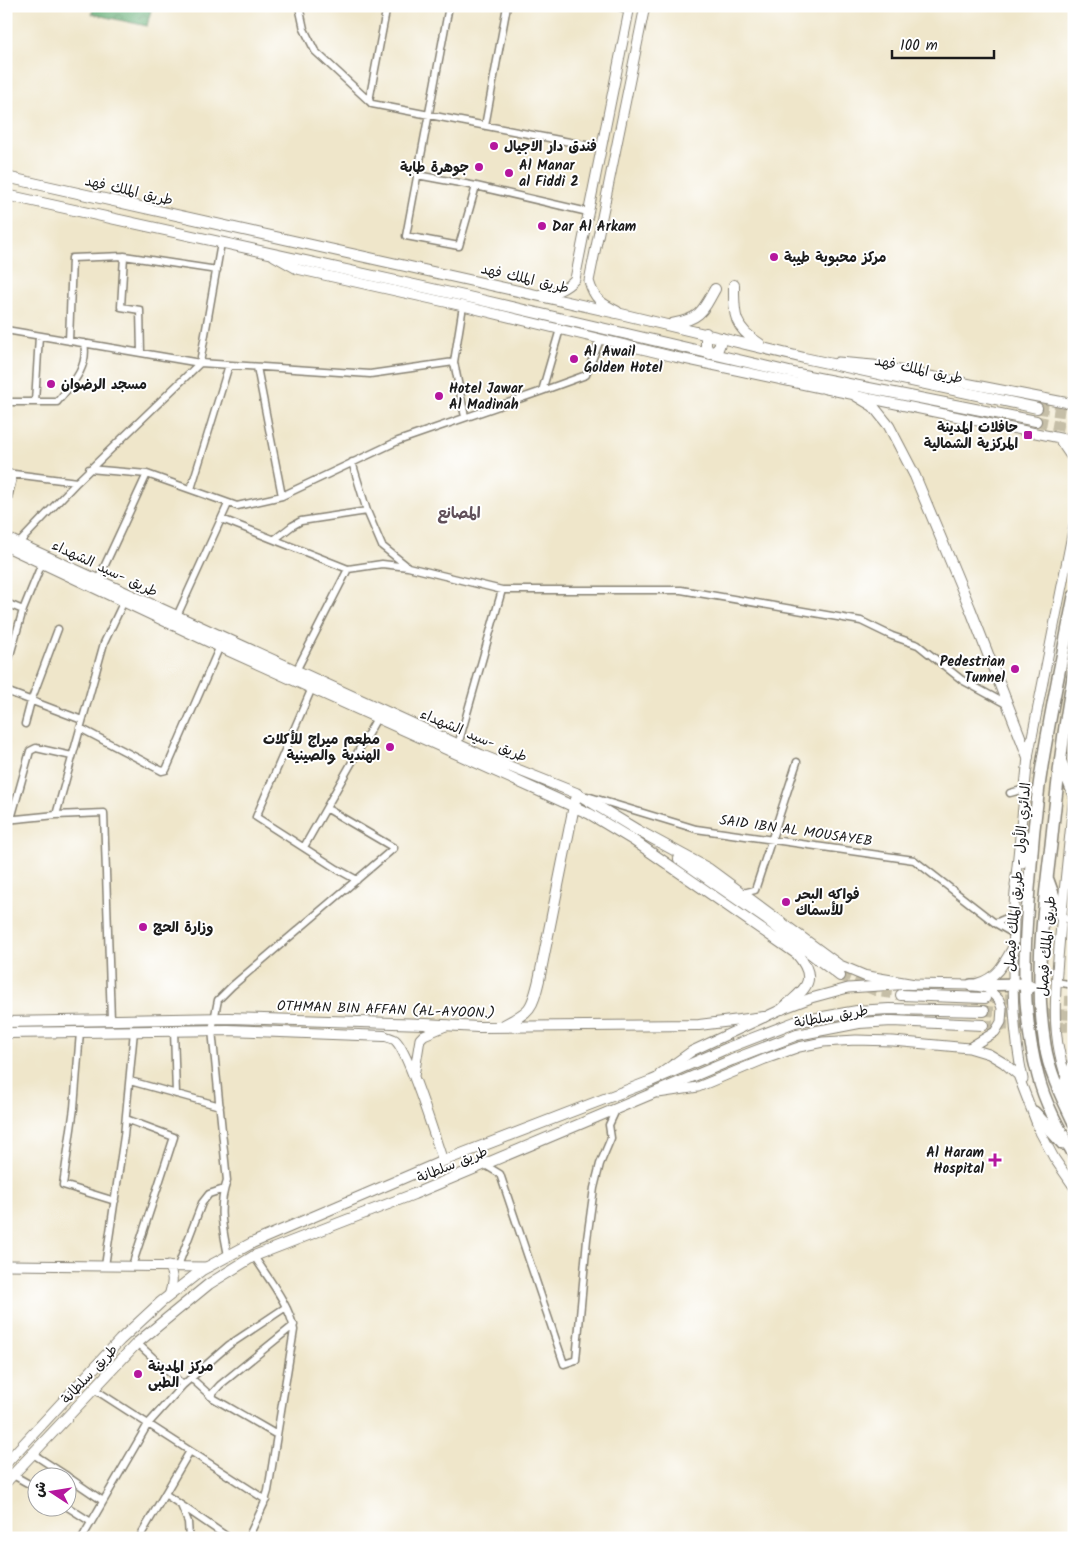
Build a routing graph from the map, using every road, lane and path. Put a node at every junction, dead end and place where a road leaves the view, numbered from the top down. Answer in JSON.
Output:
{"nodes":[{"id":1,"x":299,"y":6,"type":"edge"},
{"id":2,"x":387,"y":6,"type":"edge"},
{"id":3,"x":449,"y":6,"type":"edge"},
{"id":4,"x":507,"y":6,"type":"edge"},
{"id":5,"x":617,"y":6,"type":"edge"},
{"id":6,"x":645,"y":6,"type":"edge"},
{"id":7,"x":630,"y":8,"type":"edge"},
{"id":8,"x":369,"y":101,"type":"junction"},
{"id":9,"x":428,"y":115,"type":"junction"},
{"id":10,"x":485,"y":126,"type":"junction"},
{"id":11,"x":601,"y":148,"type":"junction"},
{"id":12,"x":417,"y":175,"type":"junction"},
{"id":13,"x":6,"y":177,"type":"edge"},
{"id":14,"x":476,"y":186,"type":"junction"},
{"id":15,"x":6,"y":195,"type":"edge"},
{"id":16,"x":588,"y":212,"type":"junction"},
{"id":17,"x":221,"y":242,"type":"junction"},
{"id":18,"x":268,"y":253,"type":"junction"},
{"id":19,"x":124,"y":256,"type":"junction"},
{"id":20,"x":216,"y":270,"type":"junction"},
{"id":21,"x":734,"y":285,"type":"dead end"},
{"id":22,"x":715,"y":289,"type":"dead end"},
{"id":23,"x":537,"y":295,"type":"junction"},
{"id":24,"x":463,"y":306,"type":"junction"},
{"id":25,"x":621,"y":314,"type":"junction"},
{"id":26,"x":668,"y":324,"type":"junction"},
{"id":27,"x":6,"y":330,"type":"edge"},
{"id":28,"x":560,"y":330,"type":"junction"},
{"id":29,"x":706,"y":333,"type":"junction"},
{"id":30,"x":39,"y":336,"type":"junction"},
{"id":31,"x":722,"y":338,"type":"junction"},
{"id":32,"x":600,"y":340,"type":"junction"},
{"id":33,"x":69,"y":341,"type":"junction"},
{"id":34,"x":84,"y":343,"type":"junction"},
{"id":35,"x":770,"y":350,"type":"junction"},
{"id":36,"x":141,"y":353,"type":"junction"},
{"id":37,"x":710,"y":354,"type":"junction"},
{"id":38,"x":804,"y":358,"type":"junction"},
{"id":39,"x":454,"y":362,"type":"junction"},
{"id":40,"x":200,"y":363,"type":"junction"},
{"id":41,"x":229,"y":365,"type":"junction"},
{"id":42,"x":257,"y":366,"type":"junction"},
{"id":43,"x":746,"y":368,"type":"junction"},
{"id":44,"x":798,"y":374,"type":"junction"},
{"id":45,"x":824,"y":388,"type":"junction"},
{"id":46,"x":542,"y":391,"type":"junction"},
{"id":47,"x":853,"y":394,"type":"junction"},
{"id":48,"x":6,"y":402,"type":"edge"},
{"id":49,"x":35,"y":402,"type":"junction"},
{"id":50,"x":1072,"y":402,"type":"edge"},
{"id":51,"x":1037,"y":408,"type":"tunnel mouth"},
{"id":52,"x":465,"y":417,"type":"junction"},
{"id":53,"x":1036,"y":421,"type":"tunnel mouth"},
{"id":54,"x":1059,"y":439,"type":"junction"},
{"id":55,"x":1074,"y":441,"type":"edge"},
{"id":56,"x":1074,"y":461,"type":"edge"},
{"id":57,"x":352,"y":462,"type":"junction"},
{"id":58,"x":89,"y":469,"type":"junction"},
{"id":59,"x":6,"y":473,"type":"edge"},
{"id":60,"x":14,"y":474,"type":"junction"},
{"id":61,"x":147,"y":474,"type":"junction"},
{"id":62,"x":77,"y":482,"type":"junction"},
{"id":63,"x":191,"y":489,"type":"junction"},
{"id":64,"x":282,"y":496,"type":"junction"},
{"id":65,"x":228,"y":504,"type":"junction"},
{"id":66,"x":6,"y":506,"type":"edge"},
{"id":67,"x":368,"y":511,"type":"junction"},
{"id":68,"x":222,"y":519,"type":"junction"},
{"id":69,"x":1074,"y":524,"type":"edge"},
{"id":70,"x":6,"y":538,"type":"edge"},
{"id":71,"x":275,"y":539,"type":"junction"},
{"id":72,"x":18,"y":544,"type":"junction"},
{"id":73,"x":6,"y":546,"type":"edge"},
{"id":74,"x":42,"y":563,"type":"junction"},
{"id":75,"x":408,"y":567,"type":"junction"},
{"id":76,"x":348,"y":569,"type":"junction"},
{"id":77,"x":98,"y":580,"type":"junction"},
{"id":78,"x":502,"y":590,"type":"junction"},
{"id":79,"x":1074,"y":596,"type":"edge"},
{"id":80,"x":124,"y":602,"type":"junction"},
{"id":81,"x":6,"y":603,"type":"edge"},
{"id":82,"x":22,"y":610,"type":"junction"},
{"id":83,"x":177,"y":616,"type":"junction"},
{"id":84,"x":58,"y":629,"type":"dead end"},
{"id":85,"x":220,"y":646,"type":"junction"},
{"id":86,"x":8,"y":654,"type":"edge"},
{"id":87,"x":6,"y":669,"type":"edge"},
{"id":88,"x":296,"y":671,"type":"junction"},
{"id":89,"x":1074,"y":672,"type":"edge"},
{"id":90,"x":312,"y":688,"type":"junction"},
{"id":91,"x":6,"y":690,"type":"edge"},
{"id":92,"x":31,"y":701,"type":"junction"},
{"id":93,"x":1008,"y":705,"type":"junction"},
{"id":94,"x":378,"y":718,"type":"junction"},
{"id":95,"x":82,"y":720,"type":"junction"},
{"id":96,"x":25,"y":724,"type":"dead end"},
{"id":97,"x":80,"y":728,"type":"junction"},
{"id":98,"x":458,"y":745,"type":"junction"},
{"id":99,"x":72,"y":756,"type":"junction"},
{"id":100,"x":1028,"y":757,"type":"junction"},
{"id":101,"x":1060,"y":760,"type":"junction"},
{"id":102,"x":798,"y":762,"type":"dead end"},
{"id":103,"x":1025,"y":788,"type":"junction"},
{"id":104,"x":576,"y":793,"type":"junction"},
{"id":105,"x":1010,"y":793,"type":"dead end"},
{"id":106,"x":1074,"y":795,"type":"edge"},
{"id":107,"x":574,"y":807,"type":"junction"},
{"id":108,"x":326,"y":808,"type":"junction"},
{"id":109,"x":1055,"y":809,"type":"junction"},
{"id":110,"x":1036,"y":811,"type":"junction"},
{"id":111,"x":56,"y":815,"type":"junction"},
{"id":112,"x":8,"y":820,"type":"edge"},
{"id":113,"x":637,"y":830,"type":"junction"},
{"id":114,"x":771,"y":840,"type":"junction"},
{"id":115,"x":1071,"y":844,"type":"edge"},
{"id":116,"x":304,"y":847,"type":"junction"},
{"id":117,"x":1047,"y":877,"type":"junction"},
{"id":118,"x":357,"y":880,"type":"junction"},
{"id":119,"x":1016,"y":886,"type":"junction"},
{"id":120,"x":743,"y":893,"type":"junction"},
{"id":121,"x":1014,"y":915,"type":"junction"},
{"id":122,"x":1061,"y":916,"type":"junction"},
{"id":123,"x":1074,"y":922,"type":"edge"},
{"id":124,"x":995,"y":923,"type":"junction"},
{"id":125,"x":1014,"y":934,"type":"junction"},
{"id":126,"x":1014,"y":946,"type":"junction"},
{"id":127,"x":840,"y":976,"type":"tunnel mouth"},
{"id":128,"x":1056,"y":982,"type":"junction"},
{"id":129,"x":912,"y":984,"type":"junction"},
{"id":130,"x":971,"y":984,"type":"junction"},
{"id":131,"x":1018,"y":984,"type":"junction"},
{"id":132,"x":1074,"y":985,"type":"edge"},
{"id":133,"x":901,"y":995,"type":"tunnel mouth"},
{"id":134,"x":985,"y":998,"type":"tunnel mouth"},
{"id":135,"x":1040,"y":998,"type":"junction"},
{"id":136,"x":782,"y":1009,"type":"junction"},
{"id":137,"x":984,"y":1011,"type":"tunnel mouth"},
{"id":138,"x":764,"y":1017,"type":"junction"},
{"id":139,"x":213,"y":1018,"type":"junction"},
{"id":140,"x":111,"y":1020,"type":"junction"},
{"id":141,"x":6,"y":1022,"type":"edge"},
{"id":142,"x":983,"y":1024,"type":"tunnel mouth"},
{"id":143,"x":448,"y":1025,"type":"junction"},
{"id":144,"x":501,"y":1027,"type":"junction"},
{"id":145,"x":174,"y":1030,"type":"junction"},
{"id":146,"x":212,"y":1030,"type":"junction"},
{"id":147,"x":134,"y":1031,"type":"junction"},
{"id":148,"x":80,"y":1032,"type":"junction"},
{"id":149,"x":6,"y":1033,"type":"edge"},
{"id":150,"x":384,"y":1036,"type":"joint"},
{"id":151,"x":968,"y":1048,"type":"junction"},
{"id":152,"x":1074,"y":1055,"type":"edge"},
{"id":153,"x":414,"y":1077,"type":"junction"},
{"id":154,"x":1066,"y":1080,"type":"junction"},
{"id":155,"x":130,"y":1081,"type":"junction"},
{"id":156,"x":651,"y":1082,"type":"junction"},
{"id":157,"x":1025,"y":1091,"type":"junction"},
{"id":158,"x":176,"y":1094,"type":"junction"},
{"id":159,"x":653,"y":1094,"type":"junction"},
{"id":160,"x":1069,"y":1100,"type":"edge"},
{"id":161,"x":220,"y":1106,"type":"junction"},
{"id":162,"x":616,"y":1110,"type":"junction"},
{"id":163,"x":1034,"y":1112,"type":"junction"},
{"id":164,"x":126,"y":1119,"type":"junction"},
{"id":165,"x":1074,"y":1123,"type":"edge"},
{"id":166,"x":1074,"y":1155,"type":"edge"},
{"id":167,"x":443,"y":1161,"type":"junction"},
{"id":168,"x":486,"y":1165,"type":"junction"},
{"id":169,"x":1074,"y":1187,"type":"edge"},
{"id":170,"x":224,"y":1189,"type":"junction"},
{"id":171,"x":114,"y":1201,"type":"junction"},
{"id":172,"x":228,"y":1256,"type":"junction"},
{"id":173,"x":254,"y":1256,"type":"junction"},
{"id":174,"x":6,"y":1265,"type":"edge"},
{"id":175,"x":105,"y":1266,"type":"junction"},
{"id":176,"x":132,"y":1266,"type":"junction"},
{"id":177,"x":173,"y":1266,"type":"junction"},
{"id":178,"x":210,"y":1267,"type":"junction"},
{"id":179,"x":169,"y":1296,"type":"junction"},
{"id":180,"x":286,"y":1307,"type":"junction"},
{"id":181,"x":294,"y":1325,"type":"junction"},
{"id":182,"x":137,"y":1343,"type":"junction"},
{"id":183,"x":191,"y":1378,"type":"junction"},
{"id":184,"x":183,"y":1386,"type":"junction"},
{"id":185,"x":94,"y":1389,"type":"junction"},
{"id":186,"x":210,"y":1396,"type":"junction"},
{"id":187,"x":148,"y":1424,"type":"junction"},
{"id":188,"x":277,"y":1435,"type":"junction"},
{"id":189,"x":190,"y":1451,"type":"junction"},
{"id":190,"x":33,"y":1454,"type":"junction"},
{"id":191,"x":6,"y":1463,"type":"edge"},
{"id":192,"x":51,"y":1466,"type":"edge"},
{"id":193,"x":10,"y":1478,"type":"edge"},
{"id":194,"x":78,"y":1484,"type":"edge"},
{"id":195,"x":28,"y":1485,"type":"edge"},
{"id":196,"x":165,"y":1494,"type":"junction"},
{"id":197,"x":266,"y":1500,"type":"junction"},
{"id":198,"x":103,"y":1501,"type":"junction"},
{"id":199,"x":181,"y":1505,"type":"junction"},
{"id":200,"x":78,"y":1514,"type":"edge"},
{"id":201,"x":91,"y":1522,"type":"junction"},
{"id":202,"x":82,"y":1538,"type":"edge"},
{"id":203,"x":140,"y":1538,"type":"edge"},
{"id":204,"x":189,"y":1538,"type":"edge"},
{"id":205,"x":229,"y":1538,"type":"edge"},
{"id":206,"x":248,"y":1538,"type":"edge"}],
"edges":[{"from":1,"to":8,"type":"street"},
{"from":2,"to":8,"type":"street"},
{"from":3,"to":9,"type":"street"},
{"from":4,"to":10,"type":"street"},
{"from":5,"to":7,"type":"street"},
{"from":6,"to":25,"type":"main road"},
{"from":7,"to":11,"type":"main road"},
{"from":8,"to":9,"type":"street"},
{"from":9,"to":10,"type":"street"},
{"from":9,"to":12,"type":"street"},
{"from":10,"to":11,"type":"street"},
{"from":11,"to":16,"type":"main road"},
{"from":12,"to":14,"type":"street"},
{"from":12,"to":14,"type":"street"},
{"from":13,"to":23,"type":"main road","name":"طريق الملك فهد"},
{"from":14,"to":16,"type":"street"},
{"from":15,"to":17,"type":"main road","name":"طريق الملك فهد"},
{"from":16,"to":23,"type":"main road"},
{"from":17,"to":18,"type":"main road","name":"طريق الملك فهد"},
{"from":17,"to":20,"type":"street"},
{"from":18,"to":24,"type":"main road"},
{"from":18,"to":37,"type":"main road","name":"طريق الملك فهد"},
{"from":19,"to":20,"type":"street"},
{"from":19,"to":33,"type":"street"},
{"from":19,"to":36,"type":"street"},
{"from":20,"to":40,"type":"street"},
{"from":21,"to":35,"type":"main road"},
{"from":22,"to":26,"type":"main road"},
{"from":23,"to":25,"type":"main road","name":"طريق الملك فهد"},
{"from":24,"to":28,"type":"main road"},
{"from":24,"to":39,"type":"street"},
{"from":25,"to":26,"type":"main road","name":"طريق الملك فهد"},
{"from":26,"to":29,"type":"main road","name":"طريق الملك فهد"},
{"from":27,"to":30,"type":"street"},
{"from":28,"to":32,"type":"main road"},
{"from":28,"to":46,"type":"street"},
{"from":29,"to":31,"type":"main road","name":"طريق الملك فهد"},
{"from":29,"to":37,"type":"main road"},
{"from":30,"to":33,"type":"street"},
{"from":30,"to":49,"type":"street"},
{"from":31,"to":35,"type":"main road","name":"طريق الملك فهد"},
{"from":31,"to":37,"type":"main road"},
{"from":32,"to":43,"type":"main road"},
{"from":32,"to":46,"type":"street"},
{"from":33,"to":34,"type":"street"},
{"from":34,"to":36,"type":"street"},
{"from":34,"to":49,"type":"street"},
{"from":35,"to":38,"type":"main road","name":"طريق الملك فهد"},
{"from":36,"to":40,"type":"street"},
{"from":37,"to":43,"type":"main road","name":"طريق الملك فهد"},
{"from":38,"to":50,"type":"main road"},
{"from":38,"to":51,"type":"main road","name":"طريق الملك فهد"},
{"from":39,"to":42,"type":"street"},
{"from":39,"to":52,"type":"street"},
{"from":40,"to":41,"type":"street"},
{"from":40,"to":58,"type":"street"},
{"from":41,"to":42,"type":"street"},
{"from":41,"to":63,"type":"street"},
{"from":42,"to":64,"type":"street"},
{"from":43,"to":44,"type":"main road","name":"طريق الملك فهد"},
{"from":43,"to":45,"type":"main road"},
{"from":44,"to":45,"type":"main road"},
{"from":44,"to":53,"type":"main road","name":"طريق الملك فهد"},
{"from":45,"to":47,"type":"main road"},
{"from":46,"to":52,"type":"street"},
{"from":47,"to":54,"type":"main road"},
{"from":47,"to":93,"type":"main road"},
{"from":48,"to":49,"type":"street"},
{"from":52,"to":57,"type":"street"},
{"from":54,"to":55,"type":"main road"},
{"from":54,"to":56,"type":"main road"},
{"from":57,"to":64,"type":"street"},
{"from":57,"to":67,"type":"street"},
{"from":58,"to":61,"type":"street"},
{"from":58,"to":62,"type":"street"},
{"from":59,"to":60,"type":"street"},
{"from":60,"to":62,"type":"street"},
{"from":60,"to":66,"type":"street"},
{"from":61,"to":63,"type":"street"},
{"from":61,"to":77,"type":"street"},
{"from":62,"to":72,"type":"street"},
{"from":63,"to":65,"type":"street"},
{"from":64,"to":65,"type":"street"},
{"from":65,"to":68,"type":"street"},
{"from":67,"to":71,"type":"street"},
{"from":67,"to":75,"type":"street"},
{"from":68,"to":71,"type":"street"},
{"from":68,"to":83,"type":"street"},
{"from":69,"to":100,"type":"main road"},
{"from":70,"to":72,"type":"main road","name":"طريق -سيد الشهداء"},
{"from":71,"to":76,"type":"street"},
{"from":72,"to":77,"type":"main road","name":"طريق -سيد الشهداء"},
{"from":73,"to":74,"type":"main road","name":"طريق -سيد الشهداء"},
{"from":74,"to":80,"type":"main road","name":"طريق -سيد الشهداء"},
{"from":74,"to":82,"type":"street"},
{"from":75,"to":76,"type":"street"},
{"from":75,"to":78,"type":"street"},
{"from":76,"to":88,"type":"street"},
{"from":77,"to":83,"type":"main road","name":"طريق -سيد الشهداء"},
{"from":78,"to":93,"type":"street"},
{"from":78,"to":98,"type":"street"},
{"from":79,"to":110,"type":"highway","name":"الدائري الأول - طريق الملك فيصل"},
{"from":80,"to":85,"type":"main road","name":"طريق -سيد الشهداء"},
{"from":80,"to":95,"type":"street"},
{"from":81,"to":82,"type":"street"},
{"from":82,"to":86,"type":"street"},
{"from":83,"to":88,"type":"main road","name":"طريق -سيد الشهداء"},
{"from":84,"to":92,"type":"street"},
{"from":85,"to":90,"type":"main road","name":"طريق -سيد الشهداء"},
{"from":85,"to":97,"type":"street"},
{"from":86,"to":87,"type":"street"},
{"from":88,"to":98,"type":"main road","name":"طريق -سيد الشهداء"},
{"from":89,"to":101,"type":"highway","name":"الدائري الأول - طريق الملك فيصل"},
{"from":90,"to":94,"type":"main road","name":"طريق -سيد الشهداء"},
{"from":90,"to":116,"type":"street"},
{"from":91,"to":92,"type":"street"},
{"from":92,"to":95,"type":"street"},
{"from":92,"to":96,"type":"street"},
{"from":93,"to":100,"type":"main road"},
{"from":94,"to":107,"type":"main road","name":"طريق -سيد الشهداء"},
{"from":94,"to":108,"type":"street"},
{"from":95,"to":97,"type":"street"},
{"from":97,"to":99,"type":"street"},
{"from":98,"to":104,"type":"main road","name":"طريق -سيد الشهداء"},
{"from":99,"to":111,"type":"street"},
{"from":99,"to":112,"type":"street"},
{"from":100,"to":103,"type":"main road"},
{"from":101,"to":106,"type":"highway"},
{"from":101,"to":109,"type":"highway","name":"الدائري الأول - طريق الملك فيصل"},
{"from":102,"to":114,"type":"street"},
{"from":103,"to":105,"type":"street"},
{"from":103,"to":119,"type":"main road"},
{"from":104,"to":107,"type":"main road"},
{"from":104,"to":113,"type":"main road","name":"طريق -سيد الشهداء"},
{"from":104,"to":114,"type":"street","name":"SAID IBN AL MOUSAYEB"},
{"from":106,"to":115,"type":"main road","name":"طريق الملك فيصل"},
{"from":107,"to":136,"type":"main road","name":"طريق -سيد الشهداء"},
{"from":107,"to":144,"type":"main road"},
{"from":108,"to":116,"type":"street"},
{"from":108,"to":118,"type":"street"},
{"from":109,"to":110,"type":"highway"},
{"from":109,"to":117,"type":"highway","name":"الدائري الأول - طريق الملك فيصل"},
{"from":110,"to":119,"type":"main road"},
{"from":110,"to":131,"type":"highway","name":"الدائري الأول - طريق الملك فيصل"},
{"from":111,"to":112,"type":"street"},
{"from":111,"to":140,"type":"street"},
{"from":113,"to":120,"type":"main road","name":"طريق -سيد الشهداء"},
{"from":113,"to":127,"type":"main road"},
{"from":114,"to":120,"type":"street"},
{"from":114,"to":124,"type":"street","name":"SAID IBN AL MOUSAYEB"},
{"from":115,"to":122,"type":"main road","name":"طريق الملك فيصل"},
{"from":116,"to":118,"type":"street"},
{"from":117,"to":122,"type":"highway"},
{"from":117,"to":135,"type":"highway","name":"الدائري الأول - طريق الملك فيصل"},
{"from":118,"to":139,"type":"street"},
{"from":119,"to":121,"type":"main road"},
{"from":120,"to":129,"type":"main road","name":"طريق -سيد الشهداء"},
{"from":121,"to":124,"type":"street"},
{"from":121,"to":125,"type":"main road"},
{"from":122,"to":123,"type":"street"},
{"from":122,"to":128,"type":"main road","name":"طريق الملك فيصل"},
{"from":124,"to":125,"type":"street","name":"SAID IBN AL MOUSAYEB"},
{"from":125,"to":126,"type":"main road"},
{"from":126,"to":130,"type":"main road"},
{"from":126,"to":131,"type":"main road"},
{"from":128,"to":132,"type":"street"},
{"from":128,"to":154,"type":"main road","name":"طريق الملك فيصل"},
{"from":129,"to":130,"type":"main road"},
{"from":129,"to":136,"type":"main road"},
{"from":130,"to":131,"type":"highway"},
{"from":130,"to":151,"type":"main road"},
{"from":131,"to":135,"type":"highway"},
{"from":131,"to":157,"type":"main road"},
{"from":131,"to":166,"type":"highway","name":"الدائري الأول - طريق الملك فيصل"},
{"from":133,"to":134,"type":"main road"},
{"from":135,"to":160,"type":"highway","name":"الدائري الأول - طريق الملك فيصل"},
{"from":136,"to":138,"type":"main road"},
{"from":137,"to":156,"type":"main road","name":"طريق سلطانة"},
{"from":138,"to":144,"type":"main road","name":"OTHMAN BIN AFFAN (AL-AYOON.)"},
{"from":138,"to":156,"type":"main road"},
{"from":139,"to":140,"type":"main road","name":"OTHMAN BIN AFFAN (AL-AYOON.)"},
{"from":139,"to":143,"type":"main road","name":"OTHMAN BIN AFFAN (AL-AYOON.)"},
{"from":139,"to":146,"type":"street"},
{"from":140,"to":141,"type":"main road","name":"OTHMAN BIN AFFAN (AL-AYOON.)"},
{"from":142,"to":159,"type":"main road","name":"طريق سلطانة"},
{"from":143,"to":144,"type":"main road","name":"OTHMAN BIN AFFAN (AL-AYOON.)"},
{"from":143,"to":153,"type":"main road"},
{"from":145,"to":146,"type":"main road","name":"OTHMAN BIN AFFAN (AL-AYOON.)"},
{"from":145,"to":147,"type":"main road","name":"OTHMAN BIN AFFAN (AL-AYOON.)"},
{"from":145,"to":158,"type":"street"},
{"from":146,"to":150,"type":"main road","name":"OTHMAN BIN AFFAN (AL-AYOON.)"},
{"from":146,"to":161,"type":"street"},
{"from":147,"to":148,"type":"main road","name":"OTHMAN BIN AFFAN (AL-AYOON.)"},
{"from":147,"to":155,"type":"street"},
{"from":148,"to":149,"type":"main road","name":"OTHMAN BIN AFFAN (AL-AYOON.)"},
{"from":148,"to":171,"type":"street"},
{"from":150,"to":153,"type":"main road"},
{"from":151,"to":157,"type":"main road"},
{"from":151,"to":159,"type":"main road"},
{"from":152,"to":154,"type":"street"},
{"from":153,"to":167,"type":"main road"},
{"from":154,"to":160,"type":"highway"},
{"from":155,"to":158,"type":"street"},
{"from":155,"to":164,"type":"street"},
{"from":156,"to":167,"type":"main road","name":"طريق سلطانة"},
{"from":157,"to":163,"type":"main road"},
{"from":158,"to":161,"type":"street"},
{"from":159,"to":162,"type":"main road","name":"طريق سلطانة"},
{"from":160,"to":165,"type":"highway","name":"الدائري الأول - طريق الملك فيصل"},
{"from":161,"to":170,"type":"street"},
{"from":162,"to":168,"type":"main road","name":"طريق سلطانة"},
{"from":162,"to":168,"type":"street"},
{"from":163,"to":166,"type":"highway"},
{"from":163,"to":169,"type":"main road"},
{"from":164,"to":171,"type":"street"},
{"from":164,"to":176,"type":"street"},
{"from":167,"to":172,"type":"main road","name":"طريق سلطانة"},
{"from":168,"to":173,"type":"main road","name":"طريق سلطانة"},
{"from":170,"to":172,"type":"street"},
{"from":170,"to":177,"type":"street"},
{"from":171,"to":175,"type":"street"},
{"from":172,"to":178,"type":"main road","name":"طريق سلطانة"},
{"from":173,"to":180,"type":"street"},
{"from":173,"to":182,"type":"main road","name":"طريق سلطانة"},
{"from":174,"to":175,"type":"main road"},
{"from":175,"to":176,"type":"main road"},
{"from":176,"to":177,"type":"main road"},
{"from":177,"to":178,"type":"main road"},
{"from":177,"to":179,"type":"main road"},
{"from":178,"to":179,"type":"main road","name":"طريق سلطانة"},
{"from":179,"to":191,"type":"main road","name":"طريق سلطانة"},
{"from":180,"to":181,"type":"street"},
{"from":180,"to":183,"type":"street"},
{"from":181,"to":186,"type":"street"},
{"from":181,"to":188,"type":"street"},
{"from":182,"to":184,"type":"street"},
{"from":182,"to":185,"type":"main road","name":"طريق سلطانة"},
{"from":183,"to":184,"type":"street"},
{"from":183,"to":186,"type":"street"},
{"from":184,"to":187,"type":"street"},
{"from":185,"to":187,"type":"street"},
{"from":185,"to":190,"type":"main road","name":"طريق سلطانة"},
{"from":186,"to":188,"type":"street"},
{"from":187,"to":189,"type":"street"},
{"from":187,"to":198,"type":"street"},
{"from":188,"to":197,"type":"street"},
{"from":189,"to":196,"type":"street"},
{"from":189,"to":197,"type":"street"},
{"from":190,"to":192,"type":"street"},
{"from":190,"to":193,"type":"main road","name":"طريق سلطانة"},
{"from":193,"to":195,"type":"street"},
{"from":194,"to":198,"type":"street"},
{"from":196,"to":199,"type":"street"},
{"from":196,"to":203,"type":"street"},
{"from":197,"to":206,"type":"street"},
{"from":198,"to":201,"type":"street"},
{"from":199,"to":204,"type":"street"},
{"from":199,"to":205,"type":"street"},
{"from":200,"to":201,"type":"street"},
{"from":201,"to":202,"type":"street"}]}
